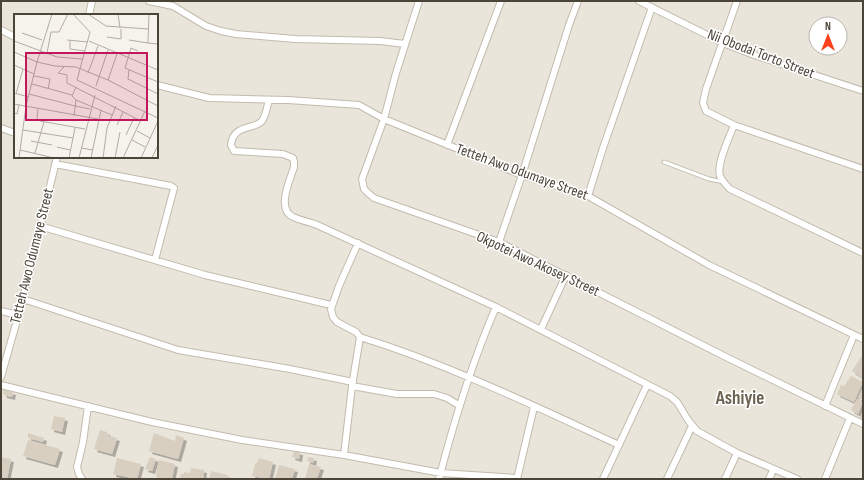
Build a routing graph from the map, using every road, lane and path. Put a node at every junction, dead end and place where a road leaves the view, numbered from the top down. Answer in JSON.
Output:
{"nodes":[{"id":1,"x":92,"y":1,"type":"edge"},
{"id":2,"x":149,"y":1,"type":"edge"},
{"id":3,"x":419,"y":1,"type":"edge"},
{"id":4,"x":501,"y":1,"type":"edge"},
{"id":5,"x":578,"y":1,"type":"edge"},
{"id":6,"x":639,"y":1,"type":"edge"},
{"id":7,"x":737,"y":1,"type":"edge"},
{"id":8,"x":652,"y":7,"type":"junction"},
{"id":9,"x":89,"y":14,"type":"edge"},
{"id":10,"x":1,"y":30,"type":"edge"},
{"id":11,"x":14,"y":36,"type":"edge"},
{"id":12,"x":723,"y":43,"type":"junction"},
{"id":13,"x":405,"y":44,"type":"junction"},
{"id":14,"x":158,"y":85,"type":"edge"},
{"id":15,"x":863,"y":91,"type":"edge"},
{"id":16,"x":269,"y":100,"type":"junction"},
{"id":17,"x":384,"y":120,"type":"junction"},
{"id":18,"x":734,"y":124,"type":"junction"},
{"id":19,"x":1,"y":128,"type":"edge"},
{"id":20,"x":14,"y":133,"type":"edge"},
{"id":21,"x":447,"y":144,"type":"junction"},
{"id":22,"x":57,"y":158,"type":"edge"},
{"id":23,"x":664,"y":162,"type":"dead end"},
{"id":24,"x":55,"y":164,"type":"junction"},
{"id":25,"x":863,"y":170,"type":"edge"},
{"id":26,"x":522,"y":175,"type":"junction"},
{"id":27,"x":724,"y":182,"type":"junction"},
{"id":28,"x":588,"y":196,"type":"junction"},
{"id":29,"x":40,"y":226,"type":"junction"},
{"id":30,"x":499,"y":242,"type":"junction"},
{"id":31,"x":358,"y":243,"type":"junction"},
{"id":32,"x":863,"y":253,"type":"edge"},
{"id":33,"x":155,"y":260,"type":"junction"},
{"id":34,"x":566,"y":275,"type":"junction"},
{"id":35,"x":23,"y":299,"type":"junction"},
{"id":36,"x":331,"y":305,"type":"junction"},
{"id":37,"x":496,"y":307,"type":"junction"},
{"id":38,"x":1,"y":311,"type":"edge"},
{"id":39,"x":18,"y":315,"type":"junction"},
{"id":40,"x":541,"y":329,"type":"junction"},
{"id":41,"x":854,"y":335,"type":"junction"},
{"id":42,"x":360,"y":337,"type":"junction"},
{"id":43,"x":863,"y":339,"type":"edge"},
{"id":44,"x":1,"y":377,"type":"edge"},
{"id":45,"x":469,"y":377,"type":"junction"},
{"id":46,"x":353,"y":384,"type":"junction"},
{"id":47,"x":1,"y":385,"type":"edge"},
{"id":48,"x":647,"y":385,"type":"junction"},
{"id":49,"x":88,"y":406,"type":"junction"},
{"id":50,"x":460,"y":406,"type":"junction"},
{"id":51,"x":825,"y":406,"type":"junction"},
{"id":52,"x":534,"y":407,"type":"junction"},
{"id":53,"x":850,"y":418,"type":"junction"},
{"id":54,"x":863,"y":424,"type":"edge"},
{"id":55,"x":692,"y":426,"type":"junction"},
{"id":56,"x":619,"y":445,"type":"junction"},
{"id":57,"x":737,"y":453,"type":"junction"},
{"id":58,"x":344,"y":455,"type":"junction"},
{"id":59,"x":773,"y":470,"type":"junction"},
{"id":60,"x":440,"y":476,"type":"edge"},
{"id":61,"x":82,"y":479,"type":"edge"},
{"id":62,"x":517,"y":479,"type":"edge"},
{"id":63,"x":603,"y":479,"type":"edge"},
{"id":64,"x":667,"y":479,"type":"edge"},
{"id":65,"x":725,"y":479,"type":"edge"},
{"id":66,"x":769,"y":479,"type":"edge"},
{"id":67,"x":797,"y":479,"type":"edge"},
{"id":68,"x":825,"y":479,"type":"edge"}],
"edges":[{"from":1,"to":9,"type":"street"},
{"from":2,"to":13,"type":"street"},
{"from":3,"to":13,"type":"street","name":"Okpotei Awo Akosey Street"},
{"from":4,"to":21,"type":"street"},
{"from":5,"to":26,"type":"street"},
{"from":6,"to":8,"type":"street","name":"Nii Obodai Torto Street"},
{"from":7,"to":12,"type":"street"},
{"from":8,"to":12,"type":"street","name":"Nii Obodai Torto Street"},
{"from":8,"to":28,"type":"street"},
{"from":10,"to":11,"type":"street"},
{"from":12,"to":15,"type":"street","name":"Nii Obodai Torto Street"},
{"from":12,"to":18,"type":"street"},
{"from":13,"to":17,"type":"street","name":"Okpotei Awo Akosey Street"},
{"from":14,"to":16,"type":"street","name":"Tetteh Awo Odumaye Street"},
{"from":16,"to":17,"type":"street","name":"Tetteh Awo Odumaye Street"},
{"from":16,"to":31,"type":"street"},
{"from":17,"to":21,"type":"street","name":"Tetteh Awo Odumaye Street"},
{"from":17,"to":30,"type":"street","name":"Okpotei Awo Akosey Street"},
{"from":18,"to":25,"type":"street"},
{"from":18,"to":27,"type":"street"},
{"from":19,"to":20,"type":"street"},
{"from":21,"to":26,"type":"street","name":"Tetteh Awo Odumaye Street"},
{"from":22,"to":24,"type":"street","name":"Tetteh Awo Odumaye Street"},
{"from":23,"to":27,"type":"lane"},
{"from":24,"to":29,"type":"street","name":"Tetteh Awo Odumaye Street"},
{"from":24,"to":33,"type":"street"},
{"from":26,"to":28,"type":"street","name":"Tetteh Awo Odumaye Street"},
{"from":26,"to":30,"type":"street"},
{"from":27,"to":32,"type":"street"},
{"from":28,"to":41,"type":"street","name":"Tetteh Awo Odumaye Street"},
{"from":29,"to":33,"type":"street"},
{"from":29,"to":35,"type":"street","name":"Tetteh Awo Odumaye Street"},
{"from":30,"to":34,"type":"street","name":"Okpotei Awo Akosey Street"},
{"from":31,"to":36,"type":"street"},
{"from":31,"to":37,"type":"street"},
{"from":33,"to":36,"type":"street"},
{"from":34,"to":40,"type":"street"},
{"from":34,"to":51,"type":"street","name":"Okpotei Awo Akosey Street"},
{"from":35,"to":39,"type":"street","name":"Tetteh Awo Odumaye Street"},
{"from":35,"to":46,"type":"street"},
{"from":36,"to":42,"type":"street"},
{"from":37,"to":40,"type":"street"},
{"from":37,"to":45,"type":"street"},
{"from":38,"to":39,"type":"street"},
{"from":39,"to":44,"type":"street","name":"Tetteh Awo Odumaye Street"},
{"from":40,"to":48,"type":"street"},
{"from":41,"to":43,"type":"street","name":"Tetteh Awo Odumaye Street"},
{"from":41,"to":51,"type":"street"},
{"from":42,"to":45,"type":"street"},
{"from":42,"to":46,"type":"street"},
{"from":45,"to":50,"type":"street"},
{"from":45,"to":52,"type":"street"},
{"from":46,"to":50,"type":"street"},
{"from":46,"to":58,"type":"street"},
{"from":47,"to":49,"type":"street"},
{"from":48,"to":55,"type":"street"},
{"from":48,"to":56,"type":"street"},
{"from":49,"to":58,"type":"street"},
{"from":49,"to":61,"type":"street"},
{"from":50,"to":60,"type":"street"},
{"from":51,"to":53,"type":"street","name":"Okpotei Awo Akosey Street"},
{"from":52,"to":56,"type":"street"},
{"from":52,"to":62,"type":"street"},
{"from":53,"to":54,"type":"street","name":"Okpotei Awo Akosey Street"},
{"from":53,"to":68,"type":"street"},
{"from":55,"to":57,"type":"street"},
{"from":55,"to":64,"type":"street"},
{"from":56,"to":63,"type":"street"},
{"from":57,"to":59,"type":"street"},
{"from":57,"to":65,"type":"street"},
{"from":58,"to":60,"type":"street"},
{"from":59,"to":66,"type":"street"},
{"from":59,"to":67,"type":"street"},
{"from":60,"to":62,"type":"street"}]}
